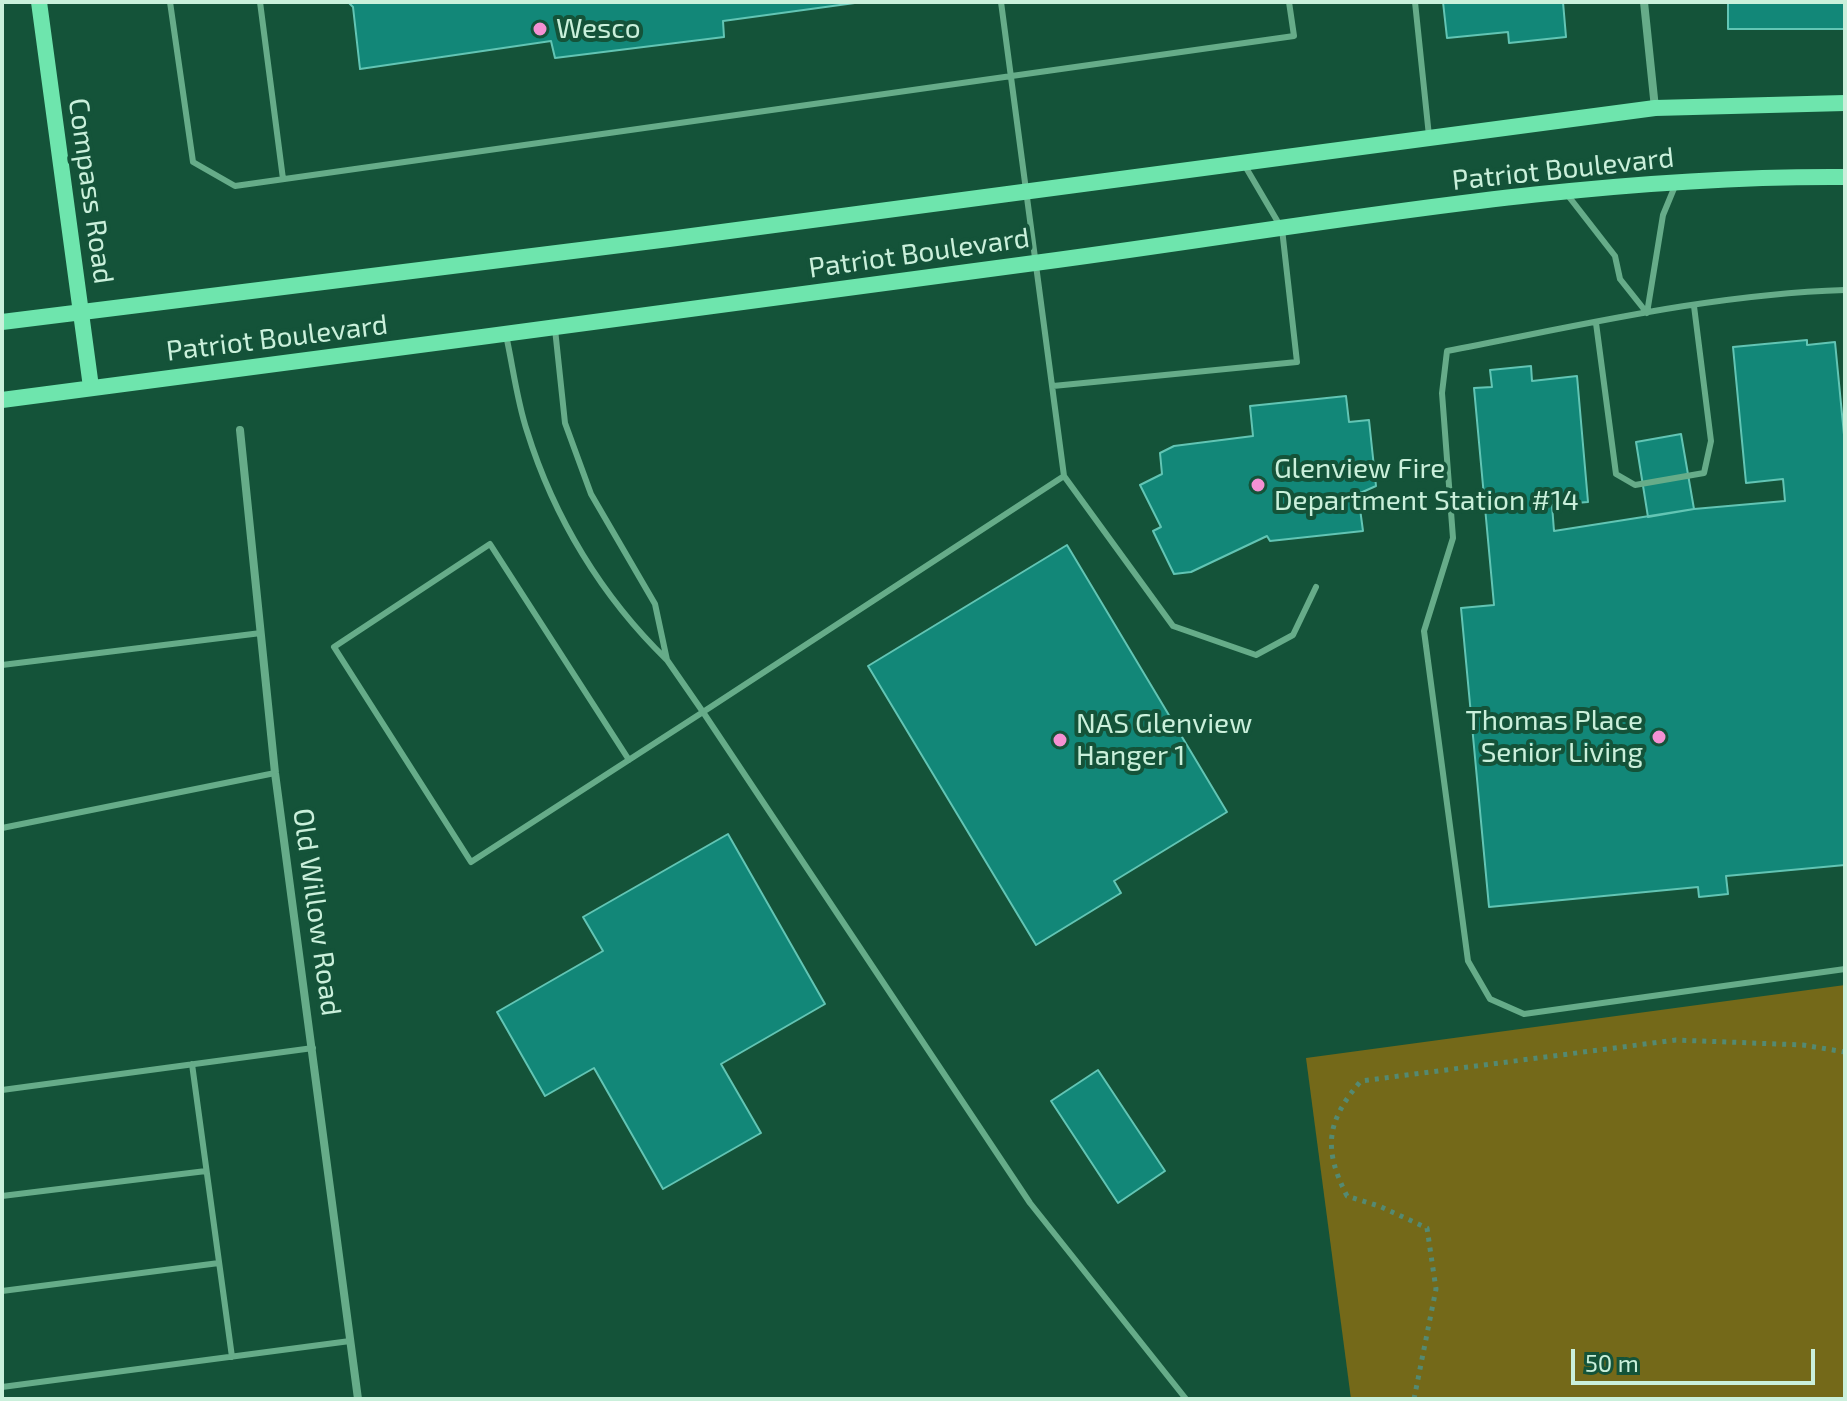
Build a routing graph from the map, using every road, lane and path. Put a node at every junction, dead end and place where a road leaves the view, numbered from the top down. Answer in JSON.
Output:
{"nodes":[{"id":1,"x":39,"y":2,"type":"edge"},
{"id":2,"x":170,"y":2,"type":"edge"},
{"id":3,"x":260,"y":2,"type":"edge"},
{"id":4,"x":1001,"y":2,"type":"edge"},
{"id":5,"x":1289,"y":2,"type":"edge"},
{"id":6,"x":1415,"y":2,"type":"edge"},
{"id":7,"x":1644,"y":2,"type":"edge"},
{"id":8,"x":1011,"y":76,"type":"junction"},
{"id":9,"x":1845,"y":103,"type":"edge"},
{"id":10,"x":1655,"y":108,"type":"junction"},
{"id":11,"x":1429,"y":136,"type":"junction"},
{"id":12,"x":1242,"y":162,"type":"junction"},
{"id":13,"x":1845,"y":177,"type":"edge"},
{"id":14,"x":283,"y":179,"type":"junction"},
{"id":15,"x":1676,"y":184,"type":"junction"},
{"id":16,"x":1025,"y":191,"type":"junction"},
{"id":17,"x":1566,"y":193,"type":"junction"},
{"id":18,"x":1282,"y":229,"type":"junction"},
{"id":19,"x":1036,"y":263,"type":"junction"},
{"id":20,"x":1845,"y":290,"type":"edge"},
{"id":21,"x":1694,"y":306,"type":"junction"},
{"id":22,"x":81,"y":311,"type":"junction"},
{"id":23,"x":1647,"y":313,"type":"junction"},
{"id":24,"x":2,"y":322,"type":"edge"},
{"id":25,"x":1596,"y":323,"type":"junction"},
{"id":26,"x":555,"y":329,"type":"junction"},
{"id":27,"x":506,"y":335,"type":"junction"},
{"id":28,"x":1053,"y":386,"type":"junction"},
{"id":29,"x":91,"y":387,"type":"junction"},
{"id":30,"x":2,"y":400,"type":"edge"},
{"id":31,"x":240,"y":430,"type":"dead end"},
{"id":32,"x":1064,"y":476,"type":"junction"},
{"id":33,"x":1316,"y":587,"type":"dead end"},
{"id":34,"x":261,"y":633,"type":"junction"},
{"id":35,"x":667,"y":660,"type":"junction"},
{"id":36,"x":2,"y":665,"type":"edge"},
{"id":37,"x":703,"y":712,"type":"junction"},
{"id":38,"x":629,"y":760,"type":"junction"},
{"id":39,"x":275,"y":773,"type":"junction"},
{"id":40,"x":2,"y":828,"type":"edge"},
{"id":41,"x":1845,"y":969,"type":"edge"},
{"id":42,"x":313,"y":1048,"type":"junction"},
{"id":43,"x":1845,"y":1052,"type":"edge"},
{"id":44,"x":192,"y":1064,"type":"junction"},
{"id":45,"x":2,"y":1090,"type":"edge"},
{"id":46,"x":206,"y":1171,"type":"junction"},
{"id":47,"x":2,"y":1196,"type":"edge"},
{"id":48,"x":219,"y":1263,"type":"junction"},
{"id":49,"x":2,"y":1291,"type":"edge"},
{"id":50,"x":350,"y":1341,"type":"junction"},
{"id":51,"x":232,"y":1357,"type":"junction"},
{"id":52,"x":2,"y":1387,"type":"edge"},
{"id":53,"x":358,"y":1399,"type":"edge"},
{"id":54,"x":1186,"y":1399,"type":"edge"},
{"id":55,"x":1414,"y":1399,"type":"edge"}],
"edges":[{"from":1,"to":22,"type":"main road","name":"Compass Road"},
{"from":2,"to":14,"type":"lane"},
{"from":3,"to":14,"type":"lane"},
{"from":4,"to":8,"type":"lane"},
{"from":5,"to":8,"type":"lane"},
{"from":6,"to":11,"type":"lane"},
{"from":7,"to":10,"type":"street"},
{"from":8,"to":14,"type":"lane"},
{"from":8,"to":16,"type":"lane"},
{"from":9,"to":10,"type":"main road","name":"Patriot Boulevard"},
{"from":10,"to":11,"type":"main road","name":"Patriot Boulevard"},
{"from":11,"to":12,"type":"main road","name":"Patriot Boulevard"},
{"from":12,"to":16,"type":"main road","name":"Patriot Boulevard"},
{"from":12,"to":18,"type":"lane"},
{"from":13,"to":15,"type":"main road","name":"Patriot Boulevard"},
{"from":15,"to":17,"type":"main road","name":"Patriot Boulevard"},
{"from":15,"to":23,"type":"lane"},
{"from":16,"to":19,"type":"lane"},
{"from":16,"to":22,"type":"main road","name":"Patriot Boulevard"},
{"from":17,"to":18,"type":"main road","name":"Patriot Boulevard"},
{"from":17,"to":23,"type":"lane"},
{"from":18,"to":19,"type":"main road","name":"Patriot Boulevard"},
{"from":18,"to":28,"type":"lane"},
{"from":19,"to":26,"type":"main road","name":"Patriot Boulevard"},
{"from":19,"to":28,"type":"lane"},
{"from":20,"to":21,"type":"lane"},
{"from":21,"to":23,"type":"lane"},
{"from":21,"to":25,"type":"lane"},
{"from":22,"to":24,"type":"main road","name":"Patriot Boulevard"},
{"from":22,"to":29,"type":"main road","name":"Compass Road"},
{"from":23,"to":25,"type":"lane"},
{"from":25,"to":41,"type":"lane"},
{"from":26,"to":27,"type":"main road","name":"Patriot Boulevard"},
{"from":26,"to":35,"type":"lane"},
{"from":27,"to":29,"type":"main road","name":"Patriot Boulevard"},
{"from":27,"to":35,"type":"lane"},
{"from":28,"to":32,"type":"lane"},
{"from":29,"to":30,"type":"main road","name":"Patriot Boulevard"},
{"from":31,"to":34,"type":"street","name":"Old Willow Road"},
{"from":32,"to":33,"type":"lane"},
{"from":32,"to":37,"type":"lane"},
{"from":34,"to":36,"type":"lane"},
{"from":34,"to":39,"type":"street","name":"Old Willow Road"},
{"from":35,"to":37,"type":"lane"},
{"from":37,"to":38,"type":"lane"},
{"from":37,"to":54,"type":"lane"},
{"from":38,"to":38,"type":"lane"},
{"from":39,"to":40,"type":"lane"},
{"from":39,"to":42,"type":"street","name":"Old Willow Road"},
{"from":42,"to":44,"type":"lane"},
{"from":42,"to":50,"type":"street","name":"Old Willow Road"},
{"from":43,"to":55,"type":"path"},
{"from":44,"to":45,"type":"lane"},
{"from":44,"to":46,"type":"lane"},
{"from":46,"to":47,"type":"lane"},
{"from":46,"to":48,"type":"lane"},
{"from":48,"to":49,"type":"lane"},
{"from":48,"to":51,"type":"lane"},
{"from":50,"to":51,"type":"lane"},
{"from":50,"to":53,"type":"street","name":"Old Willow Road"},
{"from":51,"to":52,"type":"lane"}]}
